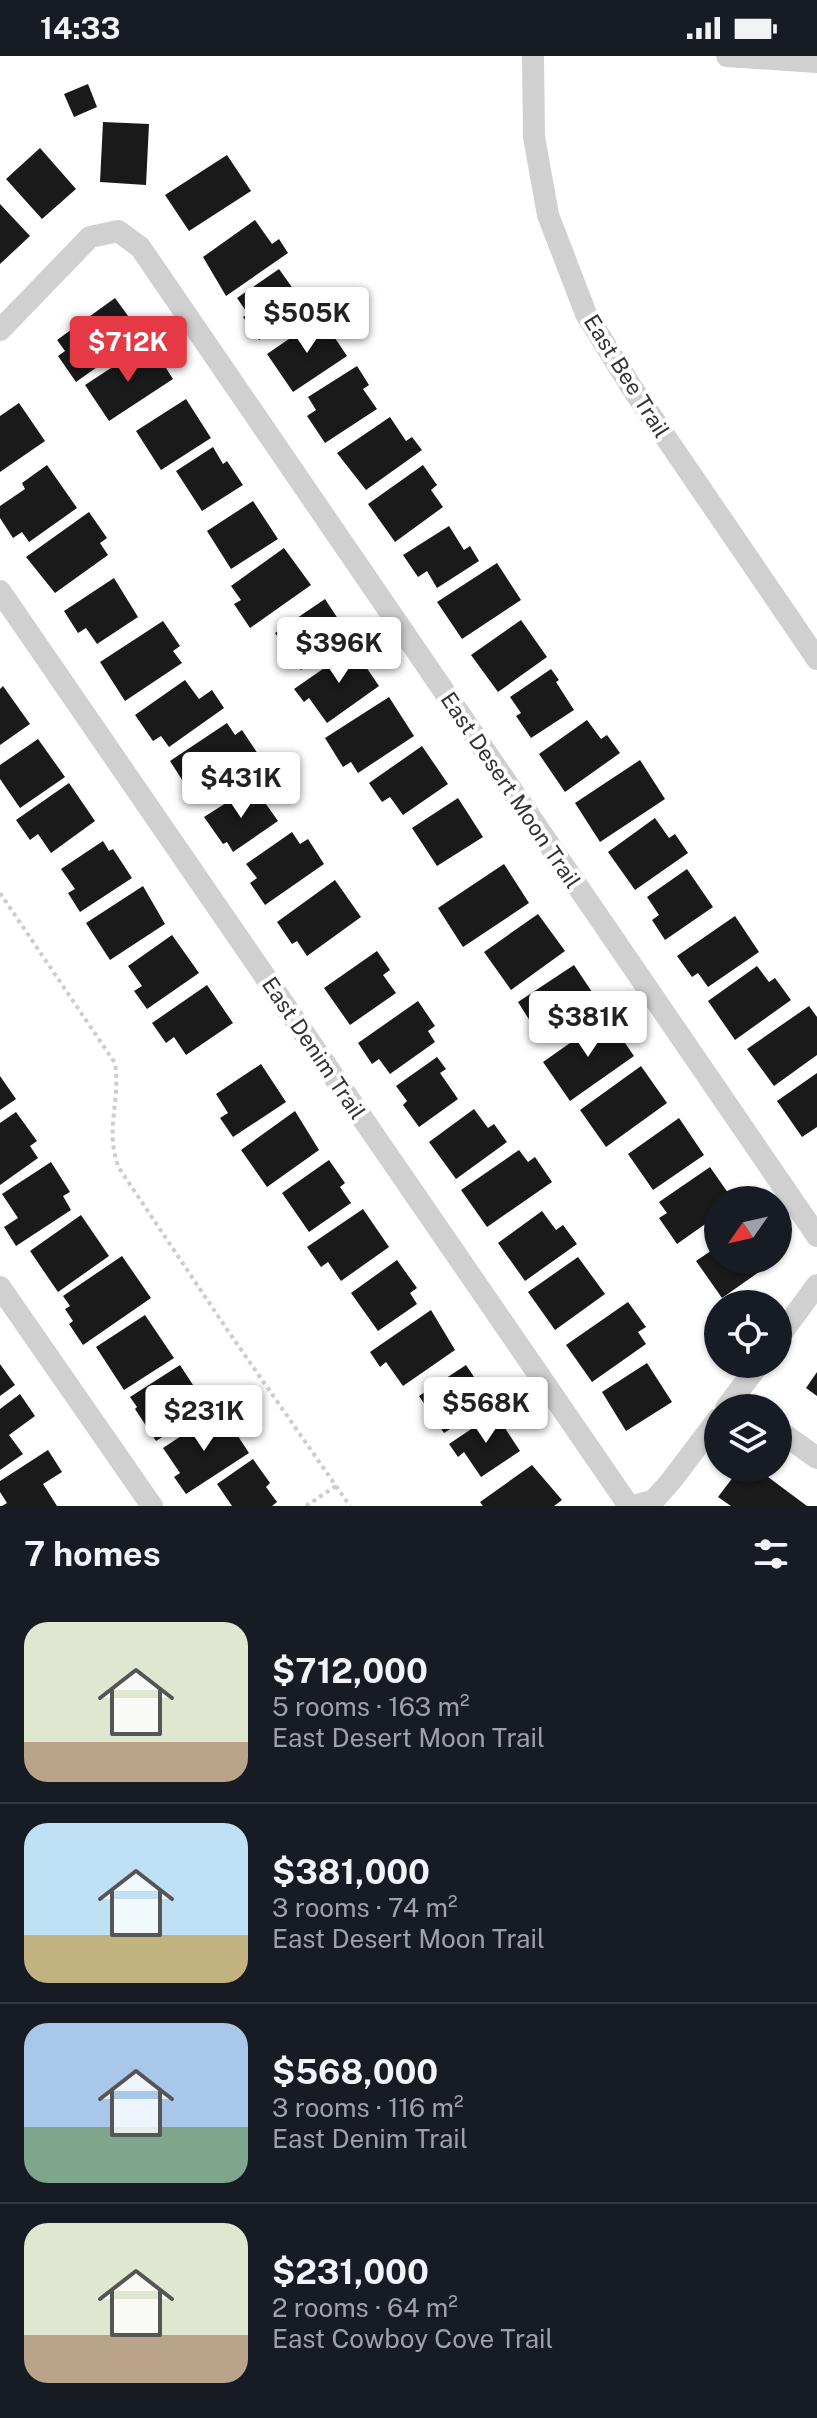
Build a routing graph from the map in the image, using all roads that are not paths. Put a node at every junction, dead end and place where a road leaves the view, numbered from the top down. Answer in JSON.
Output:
{"nodes":[{"id":1,"x":533,"y":56,"type":"edge"},
{"id":2,"x":727,"y":56,"type":"edge"},
{"id":3,"x":817,"y":62,"type":"edge"},
{"id":4,"x":0,"y":330,"type":"edge"},
{"id":5,"x":0,"y":591,"type":"edge"},
{"id":6,"x":817,"y":659,"type":"edge"},
{"id":7,"x":817,"y":1236,"type":"edge"},
{"id":8,"x":817,"y":1285,"type":"edge"},
{"id":9,"x":0,"y":1287,"type":"edge"},
{"id":10,"x":792,"y":1319,"type":"edge"},
{"id":11,"x":704,"y":1437,"type":"edge"},
{"id":12,"x":792,"y":1440,"type":"edge"},
{"id":13,"x":817,"y":1458,"type":"edge"},
{"id":14,"x":152,"y":1506,"type":"edge"},
{"id":15,"x":631,"y":1506,"type":"edge"}],
"edges":[{"from":1,"to":6,"type":"street","name":"East Bee Trail"},
{"from":2,"to":3,"type":"street"},
{"from":4,"to":7,"type":"street","name":"East Desert Moon Trail"},
{"from":5,"to":15,"type":"street","name":"East Denim Trail"},
{"from":8,"to":10,"type":"street"},
{"from":9,"to":14,"type":"street"},
{"from":11,"to":15,"type":"street"},
{"from":12,"to":13,"type":"street"}]}
